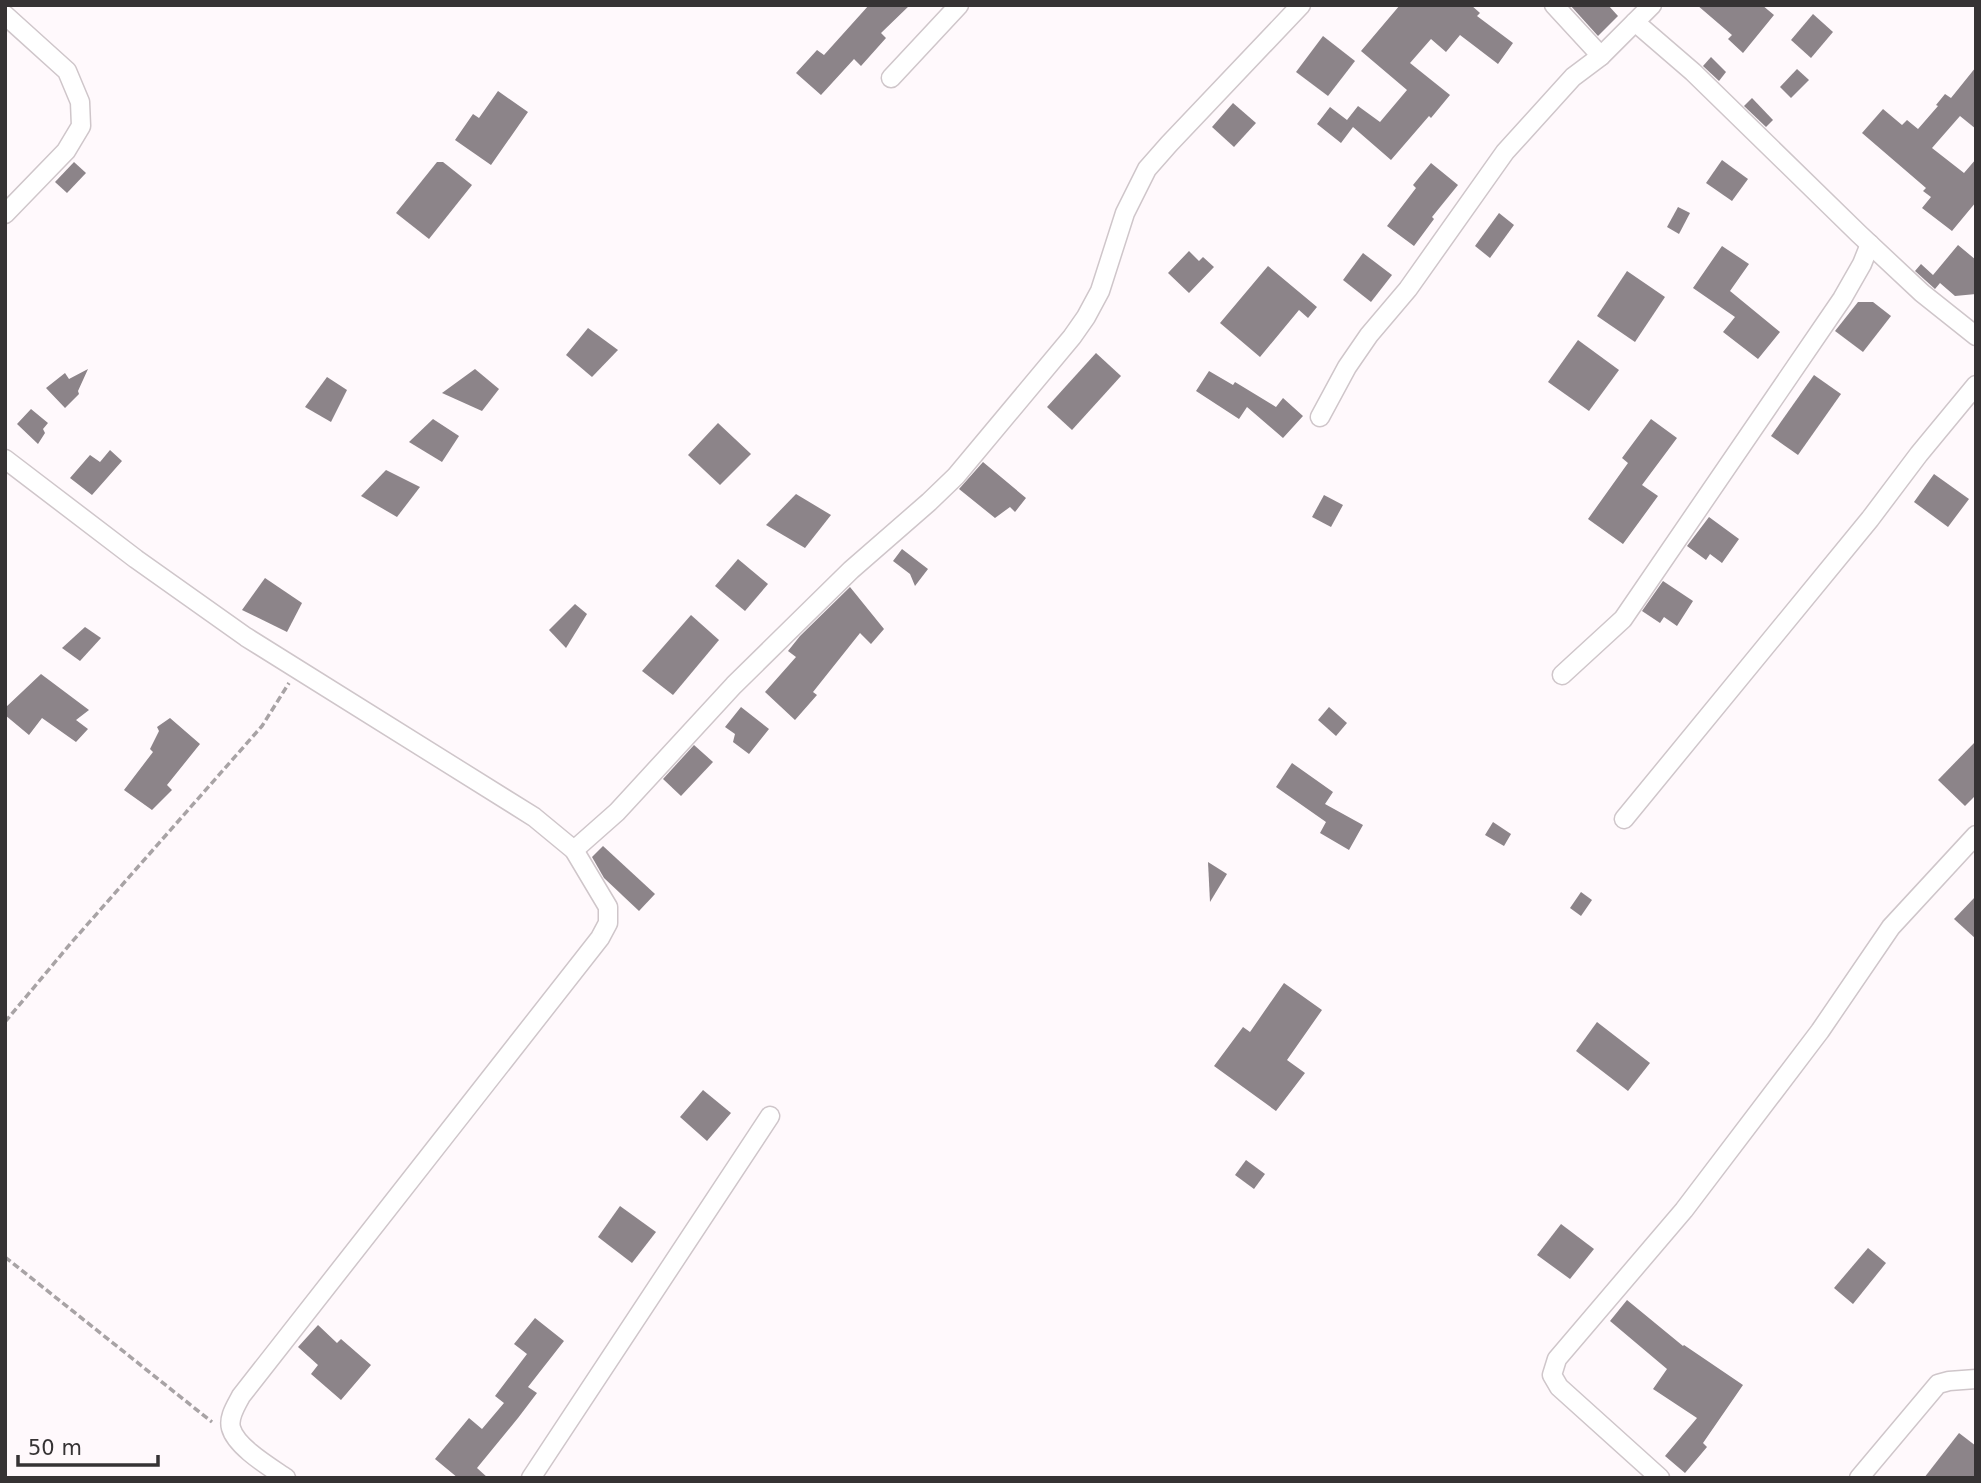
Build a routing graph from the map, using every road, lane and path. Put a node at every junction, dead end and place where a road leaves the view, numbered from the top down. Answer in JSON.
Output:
{"nodes":[{"id":1,"x":959,"y":5,"type":"edge"},
{"id":2,"x":1301,"y":5,"type":"edge"},
{"id":3,"x":1554,"y":5,"type":"edge"},
{"id":4,"x":1652,"y":5,"type":"edge"},
{"id":5,"x":5,"y":15,"type":"edge"},
{"id":6,"x":1636,"y":22,"type":"junction"},
{"id":7,"x":1601,"y":56,"type":"junction"},
{"id":8,"x":891,"y":78,"type":"dead end"},
{"id":9,"x":5,"y":214,"type":"edge"},
{"id":10,"x":1870,"y":244,"type":"junction"},
{"id":11,"x":1976,"y":336,"type":"edge"},
{"id":12,"x":1976,"y":385,"type":"edge"},
{"id":13,"x":1320,"y":417,"type":"dead end"},
{"id":14,"x":5,"y":459,"type":"edge"},
{"id":15,"x":297,"y":669,"type":"junction"},
{"id":16,"x":1562,"y":675,"type":"dead end"},
{"id":17,"x":1623,"y":818,"type":"dead end"},
{"id":18,"x":1976,"y":835,"type":"edge"},
{"id":19,"x":574,"y":850,"type":"junction"},
{"id":20,"x":5,"y":1022,"type":"edge"},
{"id":21,"x":770,"y":1116,"type":"dead end"},
{"id":22,"x":5,"y":1257,"type":"edge"},
{"id":23,"x":1976,"y":1380,"type":"edge"},
{"id":24,"x":241,"y":1445,"type":"junction"},
{"id":25,"x":280,"y":1476,"type":"edge"},
{"id":26,"x":531,"y":1478,"type":"edge"},
{"id":27,"x":1660,"y":1478,"type":"edge"},
{"id":28,"x":1859,"y":1478,"type":"edge"}],
"edges":[{"from":1,"to":8,"type":"street"},
{"from":2,"to":19,"type":"street"},
{"from":3,"to":7,"type":"street"},
{"from":4,"to":6,"type":"street"},
{"from":5,"to":9,"type":"street"},
{"from":6,"to":7,"type":"street"},
{"from":6,"to":10,"type":"street"},
{"from":7,"to":13,"type":"street"},
{"from":10,"to":11,"type":"street"},
{"from":10,"to":16,"type":"street"},
{"from":12,"to":17,"type":"street"},
{"from":14,"to":15,"type":"street"},
{"from":15,"to":19,"type":"street"},
{"from":15,"to":20,"type":"path"},
{"from":18,"to":27,"type":"street"},
{"from":19,"to":24,"type":"street"},
{"from":21,"to":26,"type":"street"},
{"from":22,"to":24,"type":"path"},
{"from":23,"to":28,"type":"street"},
{"from":24,"to":25,"type":"street"}]}
